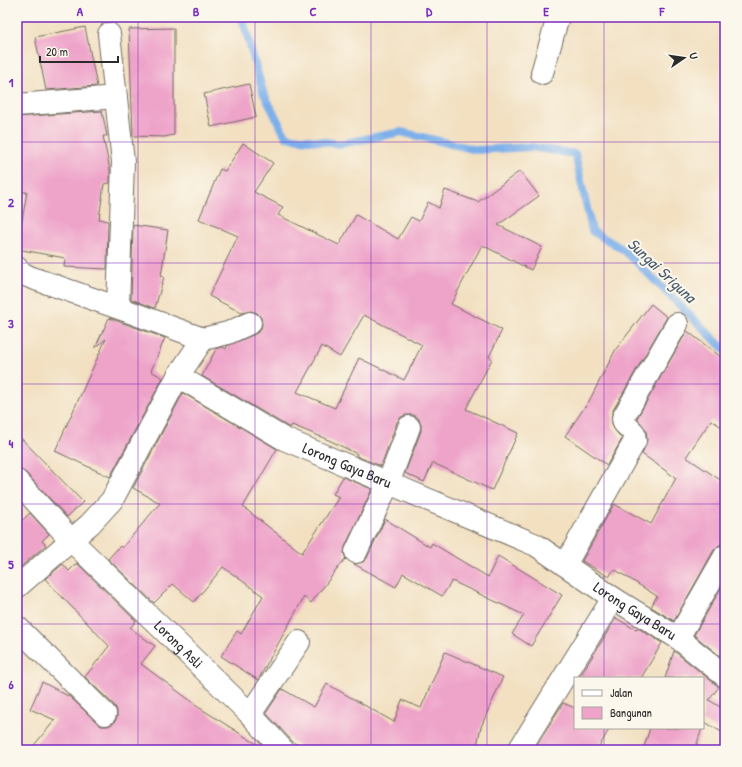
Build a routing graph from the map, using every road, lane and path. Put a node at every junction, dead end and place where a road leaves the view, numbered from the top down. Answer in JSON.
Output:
{"nodes":[{"id":1,"x":558,"y":17,"type":"edge"},
{"id":2,"x":109,"y":34,"type":"dead end"},
{"id":3,"x":542,"y":73,"type":"dead end"},
{"id":4,"x":116,"y":97,"type":"junction"},
{"id":5,"x":17,"y":105,"type":"edge"},
{"id":6,"x":17,"y":268,"type":"edge"},
{"id":7,"x":118,"y":307,"type":"junction"},
{"id":8,"x":250,"y":323,"type":"dead end"},
{"id":9,"x":677,"y":324,"type":"dead end"},
{"id":10,"x":203,"y":339,"type":"junction"},
{"id":11,"x":178,"y":376,"type":"junction"},
{"id":12,"x":410,"y":427,"type":"dead end"},
{"id":13,"x":17,"y":482,"type":"edge"},
{"id":14,"x":388,"y":484,"type":"junction"},
{"id":15,"x":72,"y":541,"type":"junction"},
{"id":16,"x":356,"y":552,"type":"dead end"},
{"id":17,"x":725,"y":556,"type":"edge"},
{"id":18,"x":565,"y":565,"type":"junction"},
{"id":19,"x":17,"y":586,"type":"edge"},
{"id":20,"x":614,"y":598,"type":"junction"},
{"id":21,"x":17,"y":627,"type":"edge"},
{"id":22,"x":678,"y":638,"type":"junction"},
{"id":23,"x":299,"y":642,"type":"dead end"},
{"id":24,"x":725,"y":676,"type":"edge"},
{"id":25,"x":105,"y":714,"type":"dead end"},
{"id":26,"x":250,"y":714,"type":"junction"},
{"id":27,"x":283,"y":750,"type":"edge"},
{"id":28,"x":519,"y":750,"type":"edge"}],
"edges":[{"from":1,"to":3,"type":"street"},
{"from":2,"to":4,"type":"street"},
{"from":4,"to":5,"type":"street"},
{"from":4,"to":7,"type":"street"},
{"from":6,"to":7,"type":"street"},
{"from":7,"to":10,"type":"street"},
{"from":8,"to":10,"type":"street"},
{"from":9,"to":18,"type":"street"},
{"from":10,"to":11,"type":"street"},
{"from":11,"to":14,"type":"street","name":"Lorong Gaya Baru"},
{"from":11,"to":15,"type":"street"},
{"from":12,"to":14,"type":"street"},
{"from":13,"to":15,"type":"street","name":"Lorong Asli"},
{"from":14,"to":16,"type":"street"},
{"from":14,"to":18,"type":"street","name":"Lorong Gaya Baru"},
{"from":15,"to":19,"type":"street"},
{"from":15,"to":26,"type":"street","name":"Lorong Asli"},
{"from":17,"to":22,"type":"street"},
{"from":18,"to":20,"type":"street","name":"Lorong Gaya Baru"},
{"from":20,"to":22,"type":"street","name":"Lorong Gaya Baru"},
{"from":20,"to":28,"type":"street"},
{"from":21,"to":25,"type":"street"},
{"from":22,"to":24,"type":"street","name":"Lorong Gaya Baru"},
{"from":23,"to":26,"type":"street"},
{"from":26,"to":27,"type":"street","name":"Lorong Asli"}]}
